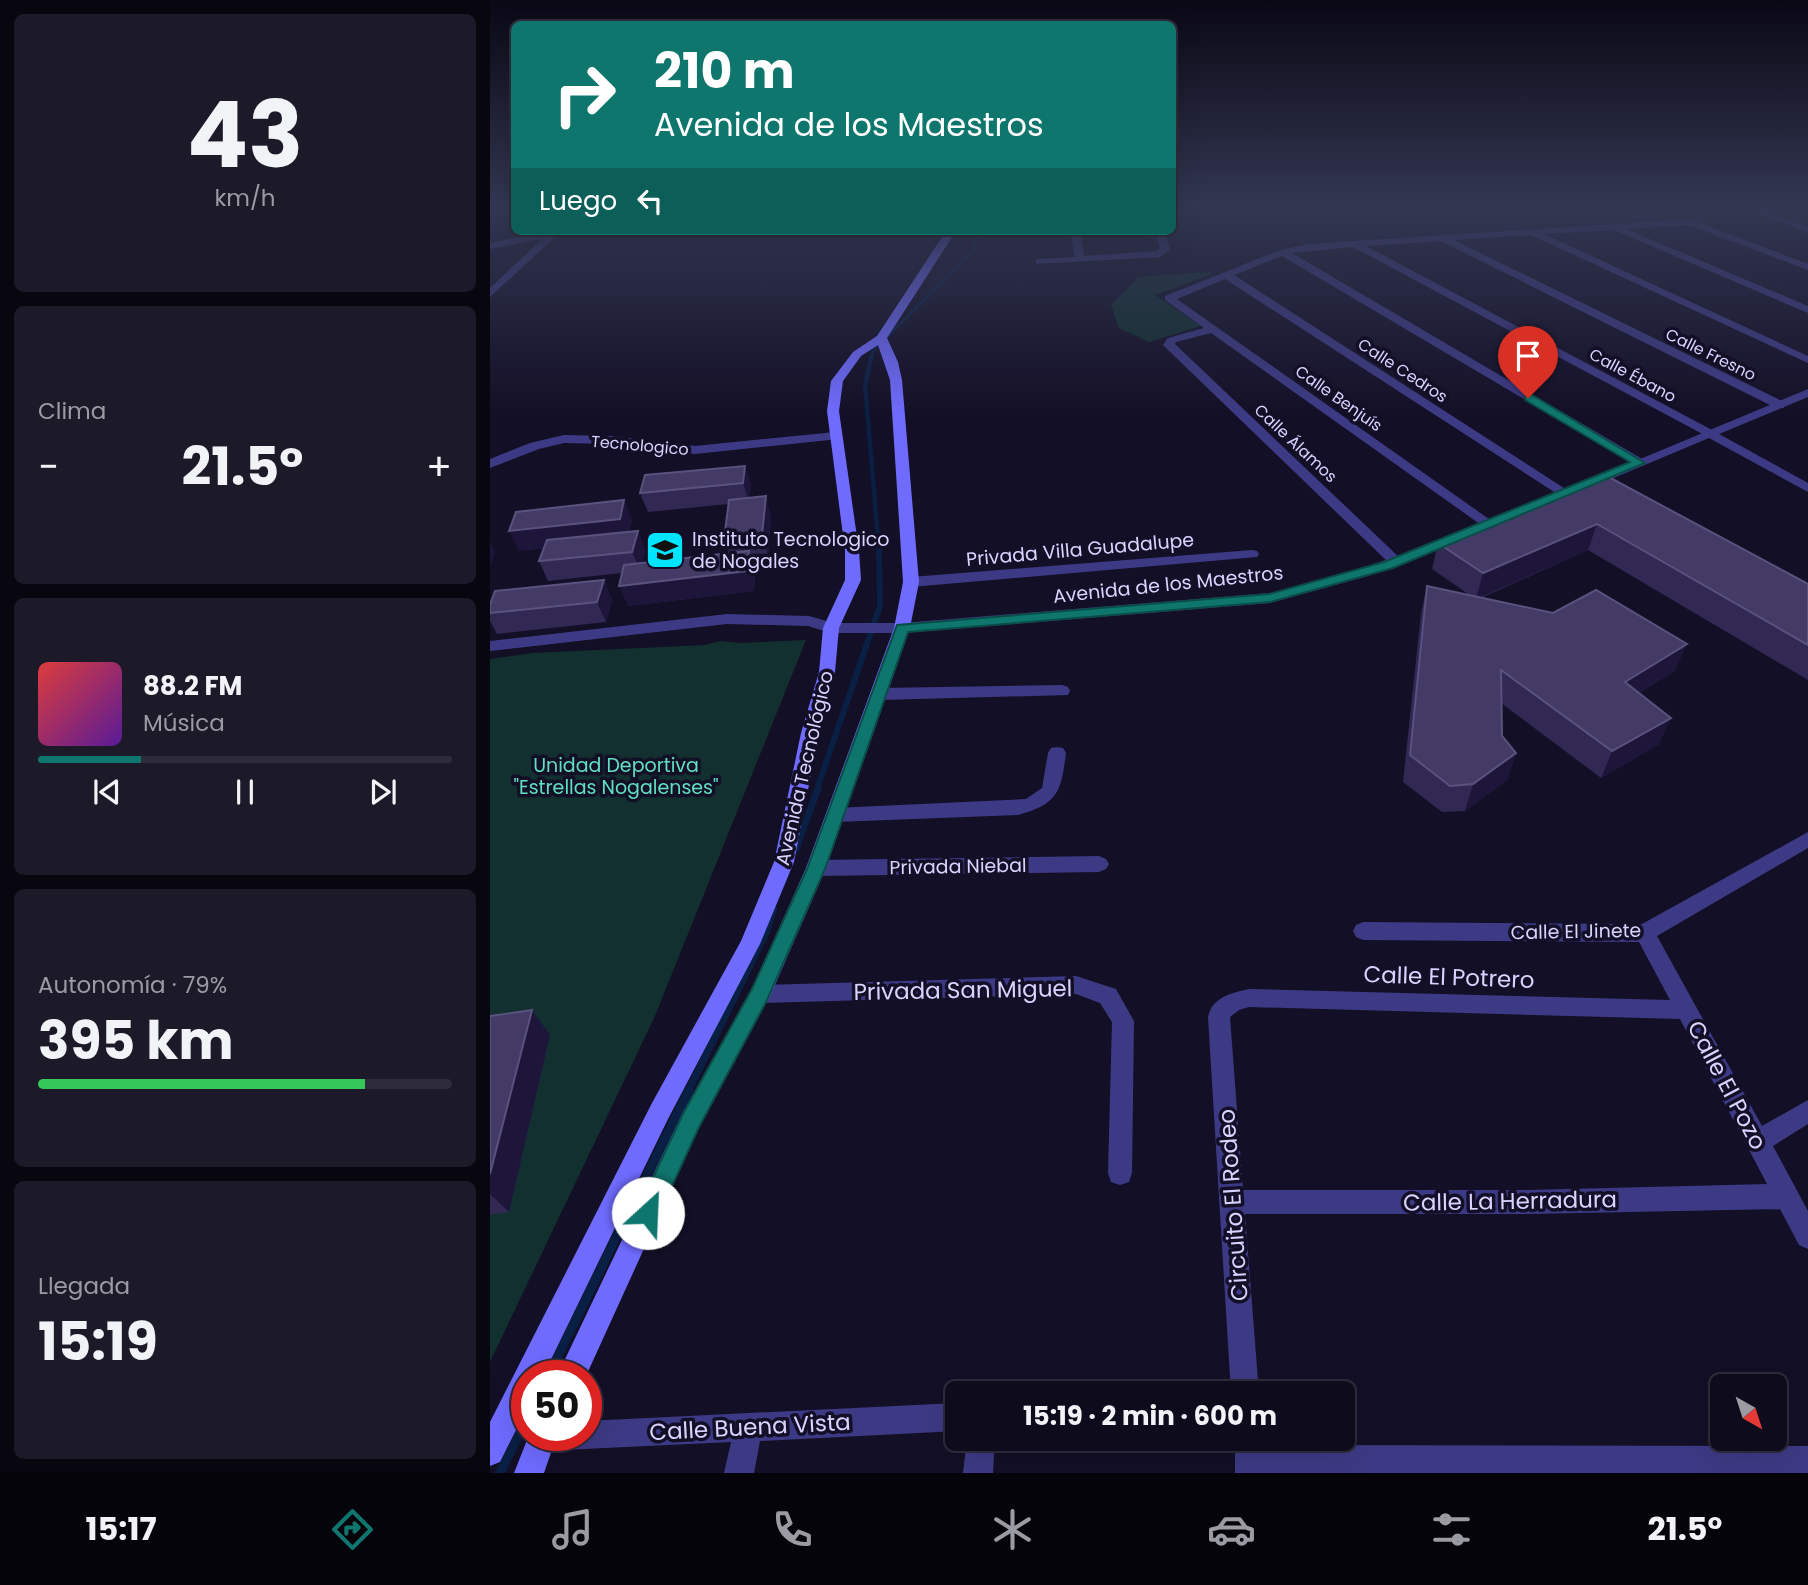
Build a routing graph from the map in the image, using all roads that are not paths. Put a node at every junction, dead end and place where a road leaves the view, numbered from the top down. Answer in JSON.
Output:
{"nodes":[{"id":1,"x":506,"y":278,"type":"edge"},
{"id":2,"x":920,"y":278,"type":"edge"},
{"id":3,"x":1219,"y":278,"type":"edge"},
{"id":4,"x":1230,"y":278,"type":"edge"},
{"id":5,"x":1326,"y":278,"type":"edge"},
{"id":6,"x":1418,"y":278,"type":"edge"},
{"id":7,"x":1522,"y":278,"type":"edge"},
{"id":8,"x":1630,"y":278,"type":"edge"},
{"id":9,"x":1733,"y":278,"type":"edge"},
{"id":10,"x":490,"y":294,"type":"edge"},
{"id":11,"x":1808,"y":310,"type":"edge"},
{"id":12,"x":1213,"y":329,"type":"junction"},
{"id":13,"x":881,"y":338,"type":"junction"},
{"id":14,"x":881,"y":360,"type":"junction"},
{"id":15,"x":1808,"y":360,"type":"edge"},
{"id":16,"x":842,"y":371,"type":"junction"},
{"id":17,"x":1808,"y":393,"type":"edge"},
{"id":18,"x":1780,"y":405,"type":"junction"},
{"id":19,"x":1710,"y":434,"type":"junction"},
{"id":20,"x":835,"y":436,"type":"junction"},
{"id":21,"x":1639,"y":463,"type":"junction"},
{"id":22,"x":490,"y":464,"type":"edge"},
{"id":23,"x":1808,"y":488,"type":"edge"},
{"id":24,"x":1495,"y":522,"type":"joint"},
{"id":25,"x":1252,"y":554,"type":"dead end"},
{"id":26,"x":1396,"y":562,"type":"junction"},
{"id":27,"x":911,"y":582,"type":"junction"},
{"id":28,"x":838,"y":628,"type":"junction"},
{"id":29,"x":898,"y":628,"type":"junction"},
{"id":30,"x":490,"y":646,"type":"edge"},
{"id":31,"x":1062,"y":691,"type":"dead end"},
{"id":32,"x":880,"y":694,"type":"junction"},
{"id":33,"x":1057,"y":754,"type":"dead end"},
{"id":34,"x":835,"y":815,"type":"junction"},
{"id":35,"x":1808,"y":839,"type":"edge"},
{"id":36,"x":1100,"y":864,"type":"dead end"},
{"id":37,"x":816,"y":869,"type":"junction"},
{"id":38,"x":1363,"y":931,"type":"dead end"},
{"id":39,"x":1645,"y":933,"type":"junction"},
{"id":40,"x":760,"y":994,"type":"junction"},
{"id":41,"x":1686,"y":1010,"type":"junction"},
{"id":42,"x":1219,"y":1017,"type":"joint"},
{"id":43,"x":1808,"y":1111,"type":"edge"},
{"id":44,"x":1758,"y":1142,"type":"junction"},
{"id":45,"x":1120,"y":1173,"type":"dead end"},
{"id":46,"x":1786,"y":1196,"type":"junction"},
{"id":47,"x":1233,"y":1202,"type":"junction"},
{"id":48,"x":1808,"y":1236,"type":"edge"},
{"id":49,"x":536,"y":1360,"type":"edge"},
{"id":50,"x":578,"y":1360,"type":"edge"},
{"id":51,"x":1244,"y":1381,"type":"edge"},
{"id":52,"x":511,"y":1409,"type":"edge"},
{"id":53,"x":945,"y":1418,"type":"edge"},
{"id":54,"x":749,"y":1427,"type":"junction"},
{"id":55,"x":602,"y":1433,"type":"edge"},
{"id":56,"x":537,"y":1451,"type":"edge"},
{"id":57,"x":980,"y":1451,"type":"edge"},
{"id":58,"x":490,"y":1452,"type":"edge"},
{"id":59,"x":1250,"y":1457,"type":"edge"},
{"id":60,"x":1808,"y":1461,"type":"edge"},
{"id":61,"x":529,"y":1473,"type":"edge"},
{"id":62,"x":739,"y":1473,"type":"edge"},
{"id":63,"x":978,"y":1473,"type":"edge"}],
"edges":[{"from":1,"to":10,"type":"street"},
{"from":2,"to":13,"type":"main road"},
{"from":3,"to":12,"type":"street","name":"Calle Benjuís"},
{"from":4,"to":21,"type":"street","name":"Calle Cedros"},
{"from":5,"to":21,"type":"street"},
{"from":6,"to":19,"type":"street","name":"Calle Ébano"},
{"from":7,"to":18,"type":"street","name":"Calle Fresno"},
{"from":8,"to":15,"type":"street"},
{"from":9,"to":11,"type":"street"},
{"from":12,"to":24,"type":"street","name":"Calle Benjuís"},
{"from":12,"to":26,"type":"street","name":"Calle Álamos"},
{"from":13,"to":14,"type":"main road","name":"Avenida Tecnológico"},
{"from":13,"to":16,"type":"main road"},
{"from":14,"to":16,"type":"main road"},
{"from":14,"to":27,"type":"main road","name":"Avenida Tecnológico"},
{"from":16,"to":20,"type":"main road","name":"Avenida Tecnológico"},
{"from":17,"to":18,"type":"street"},
{"from":18,"to":19,"type":"street"},
{"from":19,"to":21,"type":"street"},
{"from":19,"to":23,"type":"street","name":"Calle Ébano"},
{"from":20,"to":22,"type":"street","name":"Tecnologico"},
{"from":20,"to":28,"type":"main road","name":"Avenida Tecnológico"},
{"from":24,"to":26,"type":"street","name":"Avenida de los Maestros"},
{"from":25,"to":27,"type":"street","name":"Privada Villa Guadalupe"},
{"from":26,"to":29,"type":"street","name":"Avenida de los Maestros"},
{"from":27,"to":29,"type":"main road","name":"Avenida Tecnológico"},
{"from":28,"to":29,"type":"street","name":"Avenida de los Maestros"},
{"from":28,"to":30,"type":"street"},
{"from":28,"to":49,"type":"main road","name":"Avenida Tecnológico"},
{"from":29,"to":32,"type":"main road","name":"Avenida Tecnológico"},
{"from":31,"to":32,"type":"street"},
{"from":32,"to":34,"type":"main road","name":"Avenida Tecnológico"},
{"from":33,"to":34,"type":"street"},
{"from":34,"to":37,"type":"main road","name":"Avenida Tecnológico"},
{"from":35,"to":39,"type":"street","name":"Calle El Jinete"},
{"from":36,"to":37,"type":"street","name":"Privada Niebal"},
{"from":37,"to":40,"type":"main road","name":"Avenida Tecnológico"},
{"from":38,"to":39,"type":"street","name":"Calle El Jinete"},
{"from":39,"to":41,"type":"street","name":"Calle El Pozo"},
{"from":40,"to":45,"type":"street","name":"Privada San Miguel"},
{"from":40,"to":50,"type":"main road","name":"Avenida Tecnológico"},
{"from":41,"to":42,"type":"street","name":"Calle El Potrero"},
{"from":41,"to":44,"type":"street","name":"Calle El Pozo"},
{"from":42,"to":47,"type":"street","name":"Circuito El Rodeo"},
{"from":43,"to":44,"type":"street"},
{"from":44,"to":46,"type":"street","name":"Calle El Pozo"},
{"from":46,"to":47,"type":"street","name":"Calle La Herradura"},
{"from":46,"to":48,"type":"street","name":"Calle El Pozo"},
{"from":47,"to":51,"type":"street","name":"Circuito El Rodeo"},
{"from":52,"to":58,"type":"main road","name":"Avenida Tecnológico"},
{"from":53,"to":54,"type":"street","name":"Calle Buena Vista"},
{"from":54,"to":55,"type":"street","name":"Calle Buena Vista"},
{"from":54,"to":62,"type":"street"},
{"from":56,"to":61,"type":"main road"},
{"from":57,"to":63,"type":"street"},
{"from":59,"to":60,"type":"street"}]}
